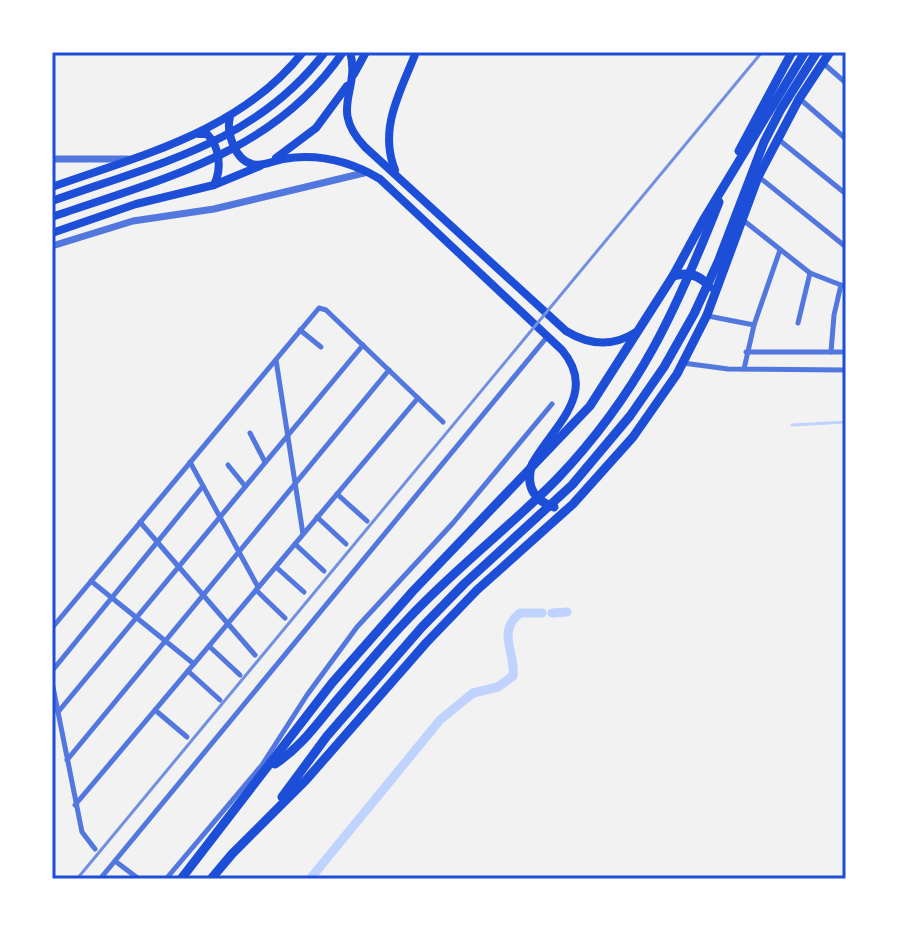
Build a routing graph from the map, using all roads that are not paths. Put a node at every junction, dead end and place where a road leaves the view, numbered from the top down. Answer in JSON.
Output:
{"nodes":[{"id":1,"x":303,"y":52,"type":"edge"},
{"id":2,"x":325,"y":52,"type":"edge"},
{"id":3,"x":343,"y":52,"type":"edge"},
{"id":4,"x":350,"y":52,"type":"edge"},
{"id":5,"x":366,"y":52,"type":"edge"},
{"id":6,"x":416,"y":52,"type":"edge"},
{"id":7,"x":792,"y":52,"type":"edge"},
{"id":8,"x":805,"y":52,"type":"edge"},
{"id":9,"x":817,"y":52,"type":"edge"},
{"id":10,"x":830,"y":52,"type":"edge"},
{"id":11,"x":823,"y":62,"type":"junction"},
{"id":12,"x":352,"y":76,"type":"junction"},
{"id":13,"x":846,"y":83,"type":"edge"},
{"id":14,"x":799,"y":99,"type":"junction"},
{"id":15,"x":230,"y":117,"type":"junction"},
{"id":16,"x":196,"y":134,"type":"junction"},
{"id":17,"x":777,"y":138,"type":"junction"},
{"id":18,"x":846,"y":139,"type":"edge"},
{"id":19,"x":52,"y":159,"type":"edge"},
{"id":20,"x":130,"y":159,"type":"junction"},
{"id":21,"x":266,"y":163,"type":"junction"},
{"id":22,"x":368,"y":172,"type":"junction"},
{"id":23,"x":397,"y":175,"type":"junction"},
{"id":24,"x":758,"y":177,"type":"junction"},
{"id":25,"x":214,"y":185,"type":"junction"},
{"id":26,"x":52,"y":187,"type":"edge"},
{"id":27,"x":846,"y":194,"type":"edge"},
{"id":28,"x":52,"y":201,"type":"edge"},
{"id":29,"x":52,"y":217,"type":"edge"},
{"id":30,"x":743,"y":220,"type":"junction"},
{"id":31,"x":52,"y":233,"type":"edge"},
{"id":32,"x":52,"y":246,"type":"edge"},
{"id":33,"x":846,"y":247,"type":"edge"},
{"id":34,"x":780,"y":250,"type":"junction"},
{"id":35,"x":810,"y":273,"type":"junction"},
{"id":36,"x":673,"y":276,"type":"junction"},
{"id":37,"x":844,"y":286,"type":"edge"},
{"id":38,"x":713,"y":298,"type":"junction"},
{"id":39,"x":707,"y":315,"type":"junction"},
{"id":40,"x":798,"y":323,"type":"dead end"},
{"id":41,"x":754,"y":325,"type":"junction"},
{"id":42,"x":300,"y":330,"type":"junction"},
{"id":43,"x":640,"y":330,"type":"junction"},
{"id":44,"x":548,"y":336,"type":"junction"},
{"id":45,"x":363,"y":345,"type":"junction"},
{"id":46,"x":321,"y":347,"type":"dead end"},
{"id":47,"x":746,"y":352,"type":"junction"},
{"id":48,"x":831,"y":352,"type":"junction"},
{"id":49,"x":846,"y":352,"type":"edge"},
{"id":50,"x":275,"y":359,"type":"junction"},
{"id":51,"x":682,"y":363,"type":"junction"},
{"id":52,"x":744,"y":369,"type":"junction"},
{"id":53,"x":389,"y":370,"type":"junction"},
{"id":54,"x":846,"y":370,"type":"edge"},
{"id":55,"x":418,"y":398,"type":"junction"},
{"id":56,"x":552,"y":404,"type":"dead end"},
{"id":57,"x":443,"y":422,"type":"dead end"},
{"id":58,"x":250,"y":433,"type":"dead end"},
{"id":59,"x":288,"y":435,"type":"junction"},
{"id":60,"x":190,"y":462,"type":"junction"},
{"id":61,"x":265,"y":462,"type":"junction"},
{"id":62,"x":228,"y":465,"type":"dead end"},
{"id":63,"x":531,"y":465,"type":"junction"},
{"id":64,"x":295,"y":483,"type":"junction"},
{"id":65,"x":203,"y":486,"type":"junction"},
{"id":66,"x":245,"y":486,"type":"junction"},
{"id":67,"x":337,"y":494,"type":"junction"},
{"id":68,"x":573,"y":504,"type":"junction"},
{"id":69,"x":220,"y":517,"type":"junction"},
{"id":70,"x":317,"y":517,"type":"junction"},
{"id":71,"x":367,"y":521,"type":"dead end"},
{"id":72,"x":140,"y":522,"type":"junction"},
{"id":73,"x":303,"y":534,"type":"junction"},
{"id":74,"x":157,"y":542,"type":"junction"},
{"id":75,"x":295,"y":544,"type":"junction"},
{"id":76,"x":346,"y":544,"type":"dead end"},
{"id":77,"x":239,"y":552,"type":"junction"},
{"id":78,"x":178,"y":567,"type":"junction"},
{"id":79,"x":276,"y":567,"type":"junction"},
{"id":80,"x":324,"y":571,"type":"dead end"},
{"id":81,"x":91,"y":581,"type":"junction"},
{"id":82,"x":257,"y":589,"type":"junction"},
{"id":83,"x":304,"y":592,"type":"dead end"},
{"id":84,"x":203,"y":596,"type":"junction"},
{"id":85,"x":112,"y":598,"type":"junction"},
{"id":86,"x":136,"y":617,"type":"junction"},
{"id":87,"x":285,"y":618,"type":"dead end"},
{"id":88,"x":227,"y":625,"type":"junction"},
{"id":89,"x":52,"y":628,"type":"edge"},
{"id":90,"x":166,"y":641,"type":"junction"},
{"id":91,"x":209,"y":646,"type":"junction"},
{"id":92,"x":255,"y":655,"type":"dead end"},
{"id":93,"x":194,"y":664,"type":"junction"},
{"id":94,"x":52,"y":671,"type":"edge"},
{"id":95,"x":188,"y":671,"type":"junction"},
{"id":96,"x":240,"y":675,"type":"dead end"},
{"id":97,"x":52,"y":682,"type":"edge"},
{"id":98,"x":220,"y":700,"type":"dead end"},
{"id":99,"x":155,"y":710,"type":"junction"},
{"id":100,"x":58,"y":712,"type":"junction"},
{"id":101,"x":187,"y":737,"type":"dead end"},
{"id":102,"x":67,"y":760,"type":"junction"},
{"id":103,"x":267,"y":769,"type":"junction"},
{"id":104,"x":75,"y":805,"type":"junction"},
{"id":105,"x":265,"y":820,"type":"junction"},
{"id":106,"x":95,"y":849,"type":"dead end"},
{"id":107,"x":115,"y":861,"type":"junction"},
{"id":108,"x":100,"y":879,"type":"edge"},
{"id":109,"x":139,"y":879,"type":"edge"},
{"id":110,"x":166,"y":879,"type":"edge"},
{"id":111,"x":181,"y":879,"type":"edge"},
{"id":112,"x":211,"y":879,"type":"edge"}],
"edges":[{"from":1,"to":15,"type":"main road"},
{"from":2,"to":28,"type":"main road"},
{"from":3,"to":29,"type":"main road"},
{"from":4,"to":12,"type":"main road"},
{"from":5,"to":12,"type":"main road"},
{"from":6,"to":23,"type":"main road"},
{"from":7,"to":103,"type":"highway"},
{"from":8,"to":36,"type":"highway"},
{"from":9,"to":105,"type":"highway"},
{"from":10,"to":11,"type":"highway"},
{"from":11,"to":13,"type":"street"},
{"from":11,"to":14,"type":"highway"},
{"from":12,"to":21,"type":"main road"},
{"from":12,"to":23,"type":"main road"},
{"from":14,"to":17,"type":"highway"},
{"from":14,"to":18,"type":"street"},
{"from":15,"to":16,"type":"main road"},
{"from":15,"to":21,"type":"main road"},
{"from":16,"to":20,"type":"main road"},
{"from":16,"to":25,"type":"main road"},
{"from":17,"to":24,"type":"highway"},
{"from":17,"to":27,"type":"street"},
{"from":19,"to":20,"type":"street"},
{"from":20,"to":26,"type":"main road"},
{"from":21,"to":22,"type":"main road"},
{"from":21,"to":25,"type":"main road"},
{"from":22,"to":32,"type":"street"},
{"from":22,"to":44,"type":"main road"},
{"from":23,"to":43,"type":"main road"},
{"from":24,"to":30,"type":"highway"},
{"from":24,"to":33,"type":"street"},
{"from":25,"to":31,"type":"main road"},
{"from":30,"to":34,"type":"street"},
{"from":30,"to":38,"type":"highway"},
{"from":34,"to":35,"type":"street"},
{"from":34,"to":41,"type":"street"},
{"from":35,"to":37,"type":"street"},
{"from":35,"to":40,"type":"street"},
{"from":36,"to":38,"type":"highway"},
{"from":36,"to":43,"type":"highway"},
{"from":37,"to":48,"type":"street"},
{"from":38,"to":39,"type":"highway"},
{"from":39,"to":41,"type":"street"},
{"from":39,"to":51,"type":"highway"},
{"from":41,"to":47,"type":"street"},
{"from":42,"to":45,"type":"street"},
{"from":42,"to":46,"type":"street"},
{"from":42,"to":50,"type":"street"},
{"from":43,"to":63,"type":"highway"},
{"from":44,"to":63,"type":"main road"},
{"from":44,"to":107,"type":"street"},
{"from":45,"to":53,"type":"street"},
{"from":45,"to":59,"type":"street"},
{"from":47,"to":48,"type":"street"},
{"from":47,"to":52,"type":"street"},
{"from":48,"to":49,"type":"street"},
{"from":50,"to":59,"type":"street"},
{"from":50,"to":60,"type":"street"},
{"from":51,"to":52,"type":"street"},
{"from":51,"to":68,"type":"highway"},
{"from":52,"to":54,"type":"street"},
{"from":53,"to":55,"type":"street"},
{"from":53,"to":64,"type":"street"},
{"from":55,"to":57,"type":"street"},
{"from":55,"to":67,"type":"street"},
{"from":56,"to":110,"type":"street"},
{"from":58,"to":61,"type":"street"},
{"from":59,"to":61,"type":"street"},
{"from":59,"to":64,"type":"street"},
{"from":60,"to":65,"type":"street"},
{"from":60,"to":72,"type":"street"},
{"from":61,"to":66,"type":"street"},
{"from":62,"to":66,"type":"street"},
{"from":63,"to":68,"type":"highway"},
{"from":63,"to":103,"type":"highway"},
{"from":64,"to":73,"type":"street"},
{"from":64,"to":77,"type":"street"},
{"from":65,"to":69,"type":"street"},
{"from":65,"to":74,"type":"street"},
{"from":66,"to":69,"type":"street"},
{"from":67,"to":70,"type":"street"},
{"from":67,"to":71,"type":"street"},
{"from":68,"to":105,"type":"highway"},
{"from":69,"to":77,"type":"street"},
{"from":69,"to":78,"type":"street"},
{"from":70,"to":73,"type":"street"},
{"from":70,"to":76,"type":"street"},
{"from":72,"to":74,"type":"street"},
{"from":72,"to":81,"type":"street"},
{"from":73,"to":75,"type":"street"},
{"from":74,"to":78,"type":"street"},
{"from":74,"to":85,"type":"street"},
{"from":75,"to":79,"type":"street"},
{"from":75,"to":80,"type":"street"},
{"from":77,"to":82,"type":"street"},
{"from":77,"to":84,"type":"street"},
{"from":78,"to":84,"type":"street"},
{"from":78,"to":86,"type":"street"},
{"from":79,"to":82,"type":"street"},
{"from":79,"to":83,"type":"street"},
{"from":81,"to":85,"type":"street"},
{"from":81,"to":89,"type":"street"},
{"from":82,"to":87,"type":"street"},
{"from":82,"to":88,"type":"street"},
{"from":84,"to":88,"type":"street"},
{"from":84,"to":90,"type":"street"},
{"from":85,"to":86,"type":"street"},
{"from":85,"to":94,"type":"street"},
{"from":86,"to":90,"type":"street"},
{"from":86,"to":100,"type":"street"},
{"from":88,"to":91,"type":"street"},
{"from":88,"to":92,"type":"street"},
{"from":90,"to":93,"type":"street"},
{"from":90,"to":102,"type":"street"},
{"from":91,"to":93,"type":"street"},
{"from":91,"to":96,"type":"street"},
{"from":93,"to":95,"type":"street"},
{"from":95,"to":98,"type":"street"},
{"from":95,"to":99,"type":"street"},
{"from":97,"to":100,"type":"street"},
{"from":99,"to":101,"type":"street"},
{"from":99,"to":104,"type":"street"},
{"from":100,"to":102,"type":"street"},
{"from":102,"to":104,"type":"street"},
{"from":103,"to":111,"type":"highway"},
{"from":104,"to":106,"type":"street"},
{"from":105,"to":112,"type":"highway"},
{"from":107,"to":108,"type":"street"},
{"from":107,"to":109,"type":"street"}]}
